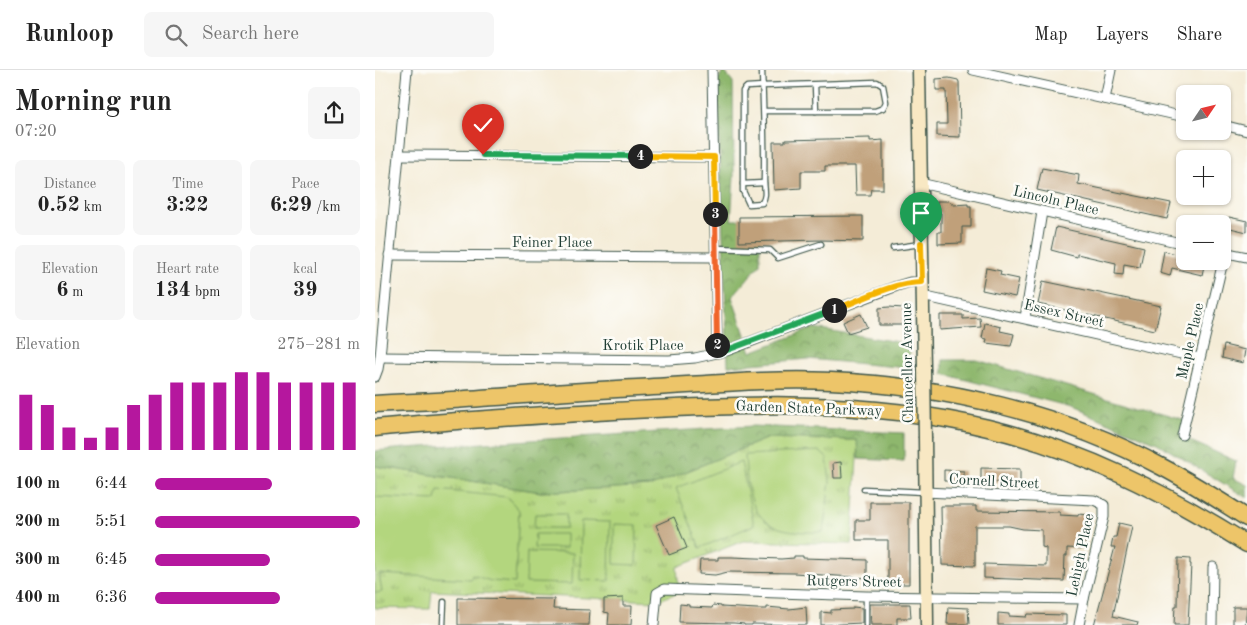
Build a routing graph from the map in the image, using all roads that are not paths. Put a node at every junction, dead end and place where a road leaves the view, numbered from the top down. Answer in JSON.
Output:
{"nodes":[{"id":1,"x":407,"y":70,"type":"edge"},
{"id":2,"x":711,"y":70,"type":"edge"},
{"id":3,"x":762,"y":70,"type":"edge"},
{"id":4,"x":919,"y":70,"type":"edge"},
{"id":5,"x":973,"y":70,"type":"edge"},
{"id":6,"x":1111,"y":70,"type":"edge"},
{"id":7,"x":815,"y":84,"type":"junction"},
{"id":8,"x":763,"y":86,"type":"junction"},
{"id":9,"x":1105,"y":99,"type":"junction"},
{"id":10,"x":764,"y":111,"type":"junction"},
{"id":11,"x":816,"y":111,"type":"junction"},
{"id":12,"x":1176,"y":115,"type":"edge"},
{"id":13,"x":1231,"y":127,"type":"edge"},
{"id":14,"x":1247,"y":131,"type":"edge"},
{"id":15,"x":399,"y":155,"type":"junction"},
{"id":16,"x":714,"y":157,"type":"junction"},
{"id":17,"x":764,"y":183,"type":"junction"},
{"id":18,"x":921,"y":183,"type":"junction"},
{"id":19,"x":743,"y":184,"type":"junction"},
{"id":20,"x":1042,"y":212,"type":"junction"},
{"id":21,"x":1176,"y":242,"type":"edge"},
{"id":22,"x":921,"y":243,"type":"junction"},
{"id":23,"x":821,"y":244,"type":"dead end"},
{"id":24,"x":893,"y":248,"type":"dead end"},
{"id":25,"x":715,"y":252,"type":"junction"},
{"id":26,"x":1231,"y":254,"type":"edge"},
{"id":27,"x":389,"y":255,"type":"junction"},
{"id":28,"x":1247,"y":257,"type":"edge"},
{"id":29,"x":1220,"y":270,"type":"edge"},
{"id":30,"x":922,"y":282,"type":"junction"},
{"id":31,"x":922,"y":296,"type":"junction"},
{"id":32,"x":1025,"y":318,"type":"junction"},
{"id":33,"x":719,"y":353,"type":"junction"},
{"id":34,"x":380,"y":357,"type":"junction"},
{"id":35,"x":1199,"y":358,"type":"junction"},
{"id":36,"x":375,"y":377,"type":"edge"},
{"id":37,"x":375,"y":404,"type":"edge"},
{"id":38,"x":375,"y":428,"type":"edge"},
{"id":39,"x":1182,"y":436,"type":"dead end"},
{"id":40,"x":864,"y":489,"type":"dead end"},
{"id":41,"x":925,"y":492,"type":"junction"},
{"id":42,"x":1061,"y":498,"type":"joint"},
{"id":43,"x":1247,"y":518,"type":"edge"},
{"id":44,"x":1247,"y":544,"type":"edge"},
{"id":45,"x":1213,"y":568,"type":"dead end"},
{"id":46,"x":866,"y":596,"type":"junction"},
{"id":47,"x":926,"y":596,"type":"junction"},
{"id":48,"x":1084,"y":599,"type":"junction"},
{"id":49,"x":444,"y":602,"type":"dead end"},
{"id":50,"x":443,"y":625,"type":"edge"},
{"id":51,"x":653,"y":625,"type":"edge"},
{"id":52,"x":866,"y":625,"type":"edge"},
{"id":53,"x":927,"y":625,"type":"edge"},
{"id":54,"x":1079,"y":625,"type":"edge"},
{"id":55,"x":1212,"y":625,"type":"edge"}],
"edges":[{"from":1,"to":15,"type":"street"},
{"from":2,"to":16,"type":"street"},
{"from":3,"to":8,"type":"lane"},
{"from":4,"to":18,"type":"main road","name":"Chancellor Avenue"},
{"from":5,"to":9,"type":"street"},
{"from":6,"to":9,"type":"street"},
{"from":7,"to":8,"type":"lane"},
{"from":7,"to":11,"type":"lane"},
{"from":7,"to":11,"type":"lane"},
{"from":8,"to":10,"type":"lane"},
{"from":8,"to":19,"type":"lane"},
{"from":9,"to":12,"type":"street"},
{"from":10,"to":11,"type":"lane"},
{"from":10,"to":17,"type":"lane"},
{"from":13,"to":14,"type":"street"},
{"from":15,"to":16,"type":"street"},
{"from":15,"to":27,"type":"street"},
{"from":16,"to":25,"type":"street"},
{"from":17,"to":19,"type":"lane"},
{"from":17,"to":19,"type":"lane"},
{"from":18,"to":20,"type":"street","name":"Lincoln Place"},
{"from":18,"to":22,"type":"main road","name":"Chancellor Avenue"},
{"from":20,"to":21,"type":"street","name":"Lincoln Place"},
{"from":20,"to":32,"type":"street"},
{"from":22,"to":24,"type":"lane"},
{"from":22,"to":30,"type":"main road","name":"Chancellor Avenue"},
{"from":23,"to":25,"type":"lane"},
{"from":25,"to":27,"type":"street","name":"Feiner Place"},
{"from":25,"to":33,"type":"street"},
{"from":26,"to":28,"type":"street"},
{"from":27,"to":34,"type":"street"},
{"from":29,"to":35,"type":"street","name":"Maple Place"},
{"from":30,"to":31,"type":"main road","name":"Chancellor Avenue"},
{"from":30,"to":33,"type":"street","name":"Krotik Place"},
{"from":31,"to":32,"type":"street","name":"Essex Street"},
{"from":31,"to":41,"type":"main road","name":"Chancellor Avenue","bridge":true},
{"from":32,"to":35,"type":"street","name":"Essex Street"},
{"from":33,"to":34,"type":"street","name":"Krotik Place"},
{"from":34,"to":36,"type":"street"},
{"from":35,"to":39,"type":"street","name":"Maple Place"},
{"from":37,"to":43,"type":"highway","name":"Garden State Parkway"},
{"from":38,"to":44,"type":"highway","name":"Garden State Parkway"},
{"from":40,"to":41,"type":"lane"},
{"from":41,"to":42,"type":"street","name":"Cornell Street"},
{"from":41,"to":47,"type":"main road","name":"Chancellor Avenue"},
{"from":42,"to":48,"type":"street","name":"Lehigh Place"},
{"from":45,"to":55,"type":"street"},
{"from":46,"to":47,"type":"street","name":"Rutgers Street"},
{"from":46,"to":51,"type":"street","name":"Rutgers Street"},
{"from":46,"to":52,"type":"lane"},
{"from":47,"to":48,"type":"street","name":"Rutgers Street"},
{"from":47,"to":53,"type":"main road","name":"Chancellor Avenue"},
{"from":48,"to":54,"type":"street","name":"Lehigh Place"},
{"from":49,"to":50,"type":"lane"}]}
